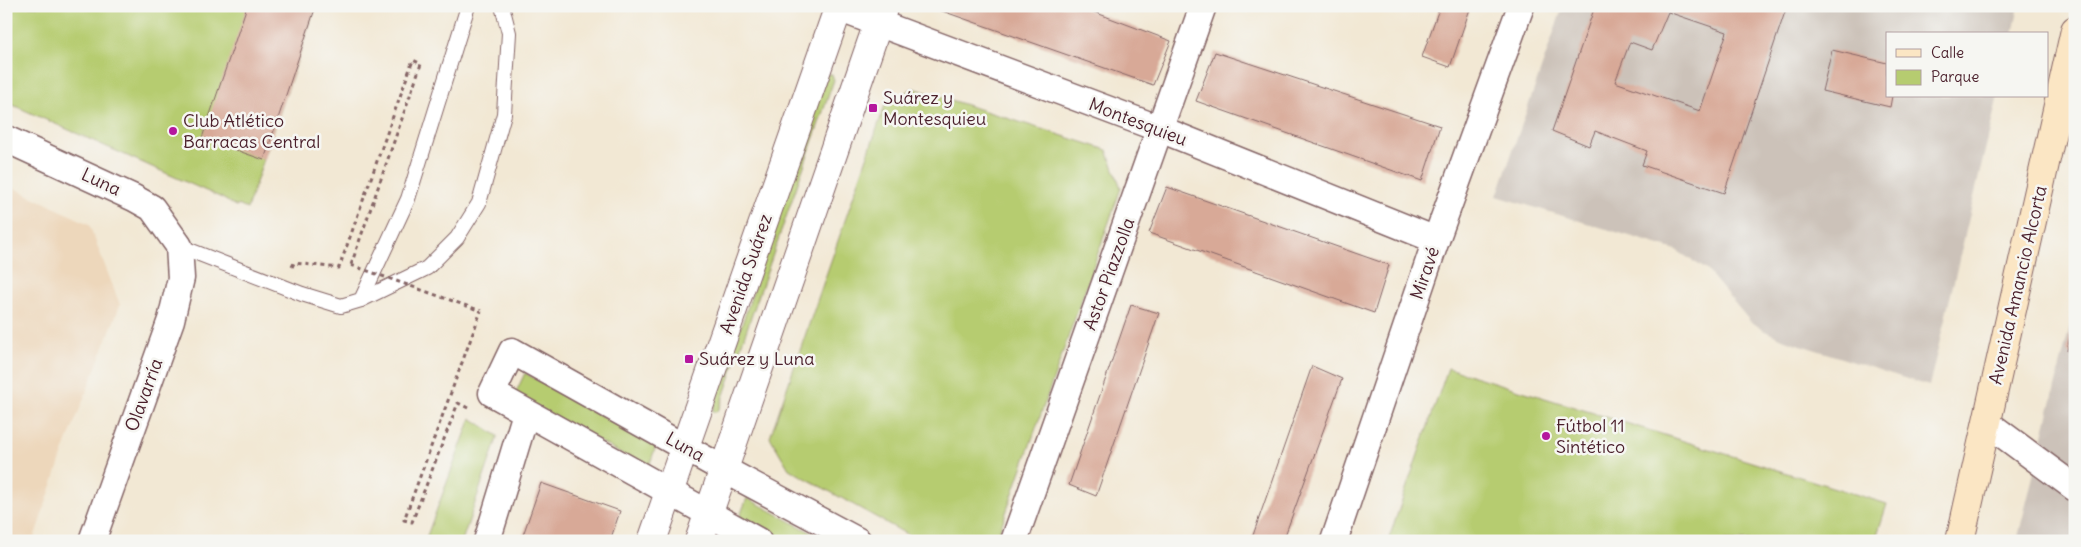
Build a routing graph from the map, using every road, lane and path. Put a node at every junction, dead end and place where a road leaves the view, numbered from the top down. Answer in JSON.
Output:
{"nodes":[{"id":1,"x":468,"y":6,"type":"edge"},
{"id":2,"x":502,"y":6,"type":"edge"},
{"id":3,"x":1203,"y":6,"type":"edge"},
{"id":4,"x":1521,"y":6,"type":"edge"},
{"id":5,"x":839,"y":7,"type":"edge"},
{"id":6,"x":881,"y":15,"type":"edge"},
{"id":7,"x":2075,"y":30,"type":"edge"},
{"id":8,"x":1160,"y":129,"type":"junction"},
{"id":9,"x":6,"y":139,"type":"edge"},
{"id":10,"x":1436,"y":240,"type":"junction"},
{"id":11,"x":179,"y":246,"type":"junction"},
{"id":12,"x":294,"y":262,"type":"dead end"},
{"id":13,"x":361,"y":300,"type":"junction"},
{"id":14,"x":458,"y":403,"type":"dead end"},
{"id":15,"x":526,"y":413,"type":"junction"},
{"id":16,"x":1987,"y":423,"type":"junction"},
{"id":17,"x":685,"y":447,"type":"junction"},
{"id":18,"x":723,"y":469,"type":"junction"},
{"id":19,"x":2075,"y":488,"type":"edge"},
{"id":20,"x":669,"y":492,"type":"junction"},
{"id":21,"x":708,"y":514,"type":"junction"},
{"id":22,"x":92,"y":541,"type":"edge"},
{"id":23,"x":486,"y":541,"type":"edge"},
{"id":24,"x":652,"y":541,"type":"edge"},
{"id":25,"x":699,"y":541,"type":"edge"},
{"id":26,"x":758,"y":541,"type":"edge"},
{"id":27,"x":858,"y":541,"type":"edge"},
{"id":28,"x":1014,"y":541,"type":"edge"},
{"id":29,"x":1334,"y":541,"type":"edge"},
{"id":30,"x":1960,"y":541,"type":"edge"}],
"edges":[{"from":1,"to":13,"type":"lane"},
{"from":2,"to":13,"type":"lane"},
{"from":3,"to":8,"type":"street","name":"Astor Piazzolla"},
{"from":4,"to":10,"type":"street","name":"Miravé"},
{"from":5,"to":6,"type":"street","name":"Montesquieu"},
{"from":5,"to":17,"type":"street","name":"Avenida Suárez"},
{"from":6,"to":8,"type":"street","name":"Montesquieu"},
{"from":6,"to":18,"type":"street"},
{"from":7,"to":16,"type":"main road","name":"Avenida Amancio Alcorta"},
{"from":8,"to":10,"type":"street","name":"Montesquieu"},
{"from":8,"to":28,"type":"street","name":"Astor Piazzolla"},
{"from":9,"to":11,"type":"street","name":"Luna"},
{"from":10,"to":29,"type":"street","name":"Miravé"},
{"from":11,"to":13,"type":"lane"},
{"from":11,"to":22,"type":"street","name":"Olavarría"},
{"from":12,"to":14,"type":"path","bridge":true},
{"from":15,"to":17,"type":"street","name":"Luna"},
{"from":15,"to":20,"type":"street"},
{"from":15,"to":23,"type":"street"},
{"from":16,"to":19,"type":"street"},
{"from":16,"to":30,"type":"main road","name":"Avenida Amancio Alcorta"},
{"from":17,"to":18,"type":"street","name":"Luna"},
{"from":17,"to":20,"type":"street","name":"Avenida Suárez"},
{"from":18,"to":21,"type":"street"},
{"from":18,"to":27,"type":"street","name":"Luna"},
{"from":20,"to":21,"type":"street"},
{"from":20,"to":24,"type":"street","name":"Avenida Suárez"},
{"from":21,"to":25,"type":"street"},
{"from":21,"to":26,"type":"street"}]}
